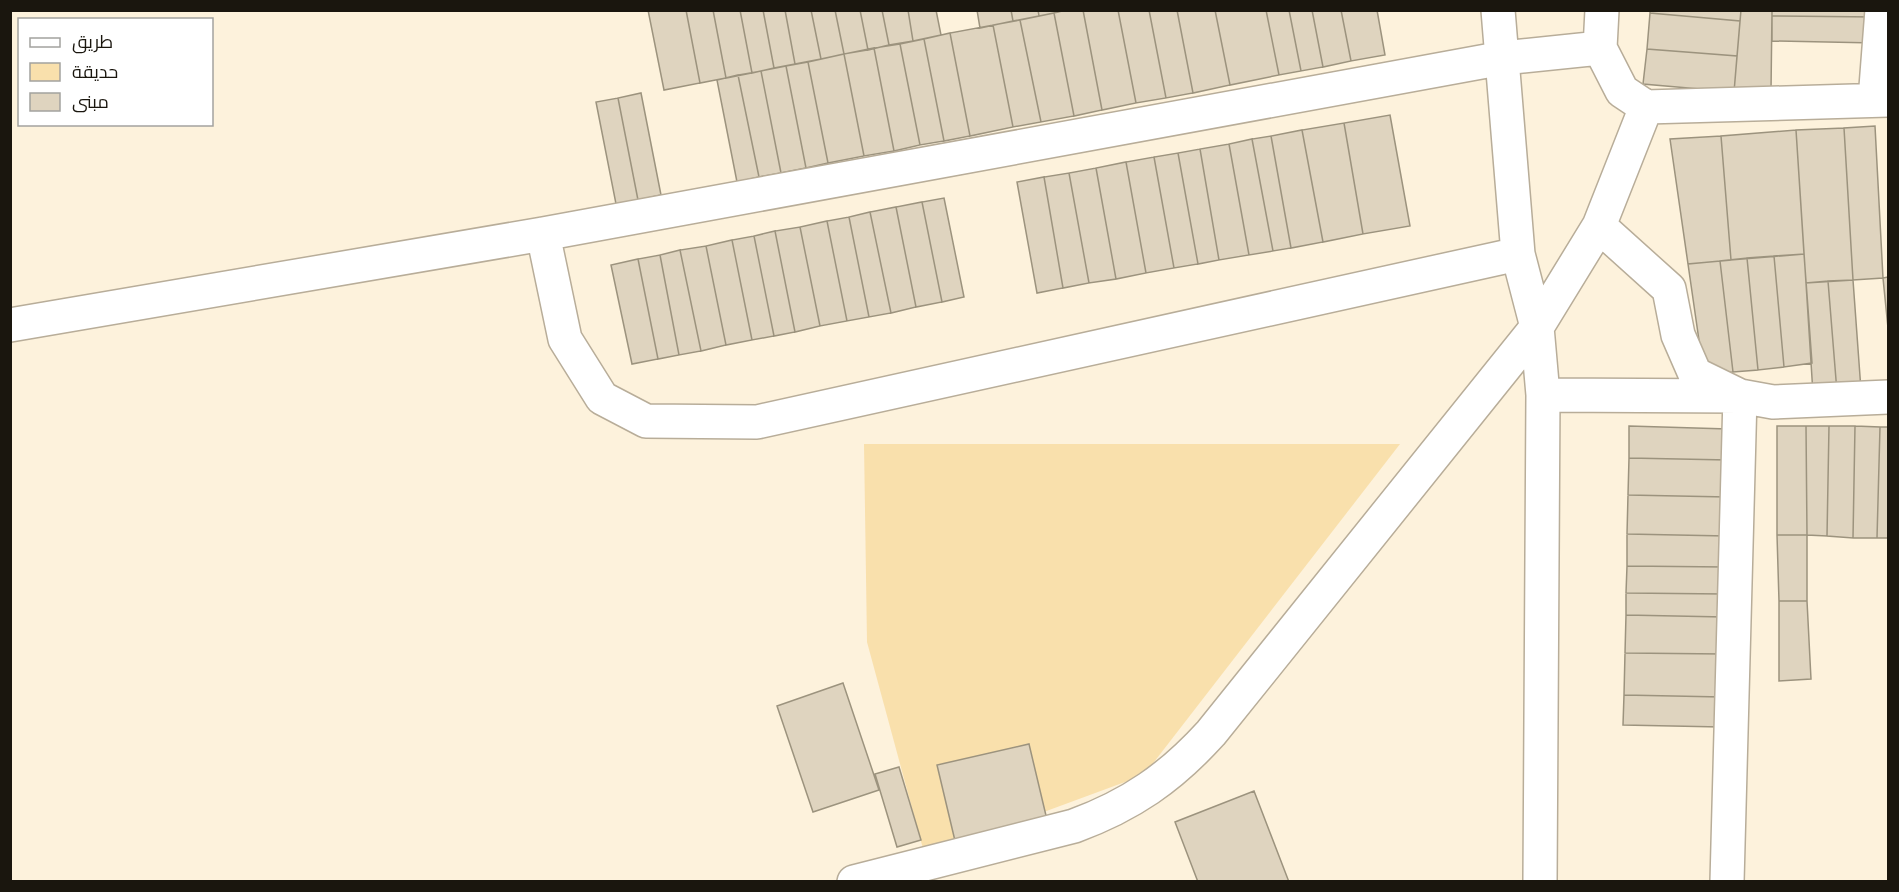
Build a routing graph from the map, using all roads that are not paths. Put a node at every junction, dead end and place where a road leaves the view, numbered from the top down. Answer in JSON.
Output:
{"nodes":[{"id":1,"x":1497,"y":10,"type":"edge"},
{"id":2,"x":1602,"y":10,"type":"edge"},
{"id":3,"x":1882,"y":10,"type":"edge"},
{"id":4,"x":1600,"y":48,"type":"junction"},
{"id":5,"x":1503,"y":58,"type":"junction"},
{"id":6,"x":1882,"y":100,"type":"edge"},
{"id":7,"x":1646,"y":107,"type":"junction"},
{"id":8,"x":1599,"y":226,"type":"junction"},
{"id":9,"x":543,"y":234,"type":"junction"},
{"id":10,"x":1518,"y":254,"type":"junction"},
{"id":11,"x":10,"y":325,"type":"edge"},
{"id":12,"x":1537,"y":327,"type":"junction"},
{"id":13,"x":1543,"y":395,"type":"junction"},
{"id":14,"x":1740,"y":396,"type":"junction"},
{"id":15,"x":1888,"y":397,"type":"edge"},
{"id":16,"x":854,"y":882,"type":"edge"},
{"id":17,"x":1540,"y":882,"type":"edge"},
{"id":18,"x":1727,"y":882,"type":"edge"}],
"edges":[{"from":1,"to":5,"type":"street"},
{"from":2,"to":4,"type":"street"},
{"from":3,"to":6,"type":"street"},
{"from":4,"to":5,"type":"street"},
{"from":4,"to":7,"type":"street"},
{"from":5,"to":9,"type":"street"},
{"from":5,"to":10,"type":"street"},
{"from":6,"to":7,"type":"street"},
{"from":7,"to":8,"type":"street"},
{"from":8,"to":12,"type":"street"},
{"from":8,"to":14,"type":"street"},
{"from":9,"to":10,"type":"street"},
{"from":9,"to":11,"type":"street"},
{"from":10,"to":12,"type":"street"},
{"from":12,"to":13,"type":"street"},
{"from":12,"to":16,"type":"street"},
{"from":13,"to":14,"type":"street"},
{"from":13,"to":17,"type":"street"},
{"from":14,"to":15,"type":"street"},
{"from":14,"to":18,"type":"street"}]}
